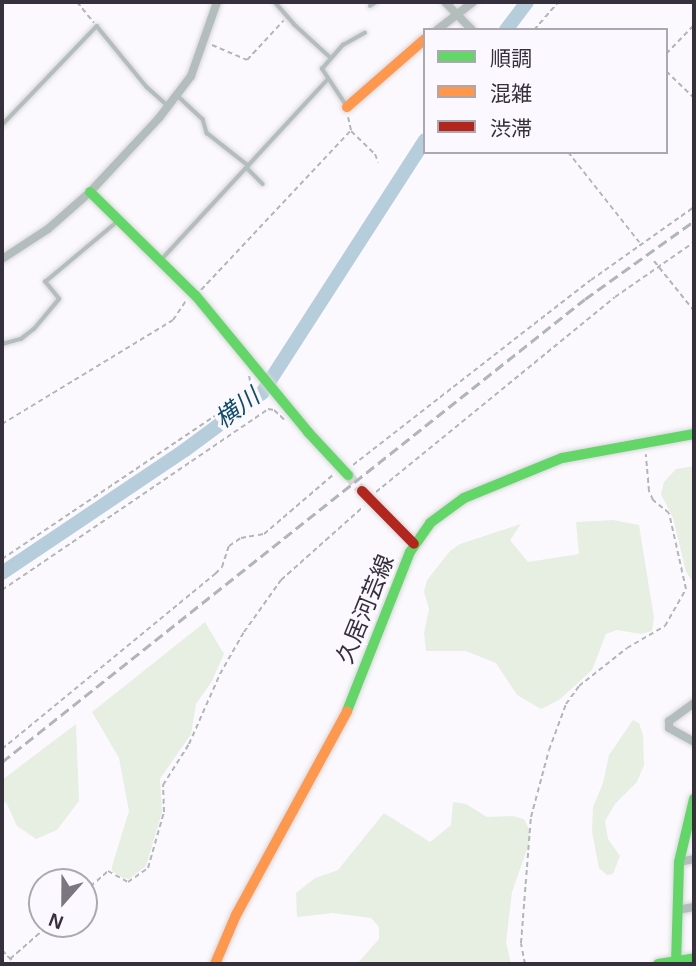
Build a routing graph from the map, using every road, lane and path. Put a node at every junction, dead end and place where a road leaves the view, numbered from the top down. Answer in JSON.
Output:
{"nodes":[{"id":1,"x":77,"y":2,"type":"edge"},
{"id":2,"x":216,"y":2,"type":"edge"},
{"id":3,"x":275,"y":2,"type":"edge"},
{"id":4,"x":376,"y":2,"type":"edge"},
{"id":5,"x":445,"y":2,"type":"edge"},
{"id":6,"x":473,"y":2,"type":"edge"},
{"id":7,"x":558,"y":2,"type":"edge"},
{"id":8,"x":370,"y":6,"type":"dead end"},
{"id":9,"x":457,"y":15,"type":"junction"},
{"id":10,"x":287,"y":16,"type":"junction"},
{"id":11,"x":694,"y":25,"type":"edge"},
{"id":12,"x":97,"y":26,"type":"junction"},
{"id":13,"x":440,"y":28,"type":"edge"},
{"id":14,"x":470,"y":28,"type":"edge"},
{"id":15,"x":536,"y":28,"type":"edge"},
{"id":16,"x":365,"y":33,"type":"dead end"},
{"id":17,"x":423,"y":41,"type":"edge"},
{"id":18,"x":204,"y":43,"type":"junction"},
{"id":19,"x":668,"y":52,"type":"edge"},
{"id":20,"x":330,"y":57,"type":"junction"},
{"id":21,"x":668,"y":73,"type":"edge"},
{"id":22,"x":327,"y":80,"type":"junction"},
{"id":23,"x":177,"y":95,"type":"junction"},
{"id":24,"x":694,"y":98,"type":"edge"},
{"id":25,"x":169,"y":107,"type":"junction"},
{"id":26,"x":347,"y":107,"type":"junction"},
{"id":27,"x":2,"y":125,"type":"edge"},
{"id":28,"x":351,"y":130,"type":"junction"},
{"id":29,"x":569,"y":154,"type":"edge"},
{"id":30,"x":378,"y":162,"type":"dead end"},
{"id":31,"x":248,"y":167,"type":"junction"},
{"id":32,"x":263,"y":184,"type":"dead end"},
{"id":33,"x":90,"y":192,"type":"junction"},
{"id":34,"x":694,"y":207,"type":"edge"},
{"id":35,"x":120,"y":220,"type":"junction"},
{"id":36,"x":639,"y":242,"type":"dead end"},
{"id":37,"x":694,"y":242,"type":"edge"},
{"id":38,"x":2,"y":259,"type":"edge"},
{"id":39,"x":161,"y":261,"type":"junction"},
{"id":40,"x":654,"y":261,"type":"dead end"},
{"id":41,"x":658,"y":266,"type":"junction"},
{"id":42,"x":194,"y":294,"type":"junction"},
{"id":43,"x":694,"y":311,"type":"edge"},
{"id":44,"x":2,"y":344,"type":"edge"},
{"id":45,"x":243,"y":367,"type":"dead end"},
{"id":46,"x":2,"y":424,"type":"edge"},
{"id":47,"x":289,"y":424,"type":"dead end"},
{"id":48,"x":694,"y":434,"type":"edge"},
{"id":49,"x":645,"y":442,"type":"junction"},
{"id":50,"x":344,"y":472,"type":"junction"},
{"id":51,"x":367,"y":497,"type":"junction"},
{"id":52,"x":414,"y":544,"type":"junction"},
{"id":53,"x":2,"y":559,"type":"edge"},
{"id":54,"x":2,"y":590,"type":"edge"},
{"id":55,"x":694,"y":703,"type":"edge"},
{"id":56,"x":694,"y":742,"type":"edge"},
{"id":57,"x":2,"y":749,"type":"edge"},
{"id":58,"x":694,"y":799,"type":"edge"},
{"id":59,"x":694,"y":859,"type":"edge"},
{"id":60,"x":679,"y":862,"type":"junction"},
{"id":61,"x":98,"y":880,"type":"edge"},
{"id":62,"x":694,"y":907,"type":"edge"},
{"id":63,"x":677,"y":911,"type":"junction"},
{"id":64,"x":34,"y":938,"type":"edge"},
{"id":65,"x":2,"y":950,"type":"edge"},
{"id":66,"x":694,"y":957,"type":"edge"},
{"id":67,"x":10,"y":959,"type":"junction"},
{"id":68,"x":675,"y":963,"type":"edge"},
{"id":69,"x":15,"y":964,"type":"edge"},
{"id":70,"x":215,"y":964,"type":"edge"},
{"id":71,"x":525,"y":964,"type":"edge"},
{"id":72,"x":658,"y":964,"type":"edge"}],
"edges":[{"from":1,"to":12,"type":"path"},
{"from":2,"to":18,"type":"street"},
{"from":3,"to":10,"type":"lane"},
{"from":4,"to":8,"type":"lane"},
{"from":5,"to":9,"type":"street"},
{"from":6,"to":9,"type":"street"},
{"from":7,"to":15,"type":"path"},
{"from":9,"to":13,"type":"street"},
{"from":9,"to":14,"type":"street"},
{"from":10,"to":18,"type":"path"},
{"from":10,"to":20,"type":"lane"},
{"from":11,"to":19,"type":"path"},
{"from":12,"to":25,"type":"lane"},
{"from":12,"to":27,"type":"lane"},
{"from":16,"to":20,"type":"lane"},
{"from":17,"to":26,"type":"main road"},
{"from":18,"to":23,"type":"street"},
{"from":20,"to":22,"type":"lane"},
{"from":21,"to":24,"type":"path"},
{"from":22,"to":26,"type":"lane"},
{"from":22,"to":31,"type":"lane"},
{"from":23,"to":25,"type":"street"},
{"from":23,"to":31,"type":"lane"},
{"from":25,"to":33,"type":"street"},
{"from":26,"to":28,"type":"path"},
{"from":28,"to":30,"type":"path"},
{"from":28,"to":42,"type":"path"},
{"from":29,"to":36,"type":"path"},
{"from":31,"to":32,"type":"lane"},
{"from":31,"to":39,"type":"lane"},
{"from":33,"to":35,"type":"main road"},
{"from":33,"to":38,"type":"street"},
{"from":34,"to":50,"type":"path"},
{"from":35,"to":39,"type":"main road"},
{"from":35,"to":44,"type":"lane"},
{"from":37,"to":41,"type":"path"},
{"from":39,"to":42,"type":"main road"},
{"from":40,"to":41,"type":"path"},
{"from":41,"to":43,"type":"path"},
{"from":41,"to":51,"type":"path"},
{"from":42,"to":46,"type":"path"},
{"from":42,"to":50,"type":"main road"},
{"from":45,"to":53,"type":"path"},
{"from":47,"to":54,"type":"path"},
{"from":48,"to":49,"type":"main road","name":"久居河芸線"},
{"from":49,"to":52,"type":"main road","name":"久居河芸線"},
{"from":49,"to":71,"type":"path"},
{"from":50,"to":57,"type":"path"},
{"from":51,"to":52,"type":"main road"},
{"from":51,"to":61,"type":"path"},
{"from":52,"to":70,"type":"main road","name":"久居河芸線"},
{"from":55,"to":56,"type":"street"},
{"from":58,"to":60,"type":"main road"},
{"from":59,"to":60,"type":"street"},
{"from":60,"to":63,"type":"main road"},
{"from":62,"to":63,"type":"street"},
{"from":63,"to":68,"type":"main road"},
{"from":64,"to":67,"type":"path"},
{"from":65,"to":67,"type":"path"},
{"from":66,"to":68,"type":"main road"},
{"from":67,"to":69,"type":"path"},
{"from":68,"to":72,"type":"main road"}]}
